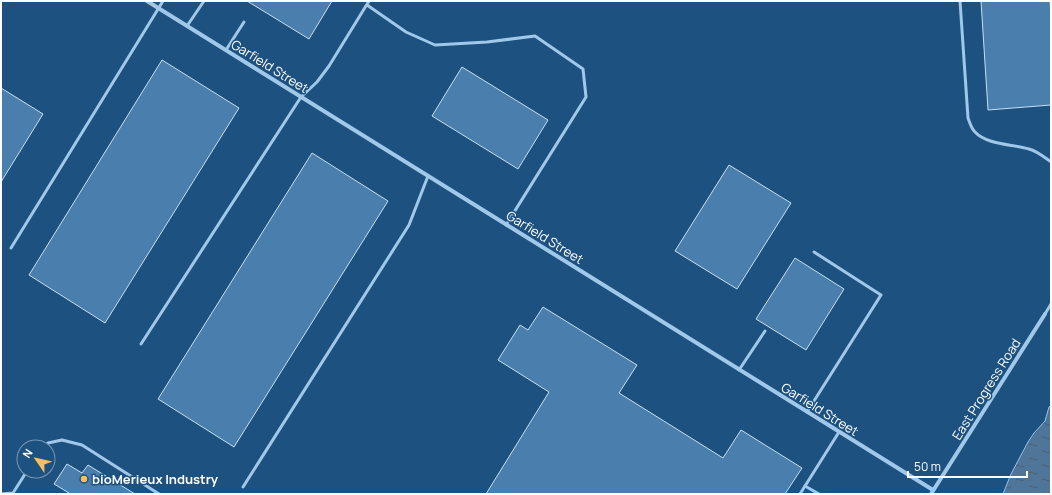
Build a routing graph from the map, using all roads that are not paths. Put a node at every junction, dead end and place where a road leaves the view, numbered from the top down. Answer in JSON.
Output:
{"nodes":[{"id":1,"x":147,"y":1,"type":"edge"},
{"id":2,"x":163,"y":1,"type":"edge"},
{"id":3,"x":204,"y":1,"type":"edge"},
{"id":4,"x":370,"y":1,"type":"edge"},
{"id":5,"x":960,"y":1,"type":"edge"},
{"id":6,"x":367,"y":5,"type":"junction"},
{"id":7,"x":159,"y":9,"type":"junction"},
{"id":8,"x":244,"y":22,"type":"dead end"},
{"id":9,"x":187,"y":26,"type":"junction"},
{"id":10,"x":226,"y":50,"type":"junction"},
{"id":11,"x":301,"y":97,"type":"junction"},
{"id":12,"x":1051,"y":162,"type":"edge"},
{"id":13,"x":428,"y":176,"type":"junction"},
{"id":14,"x":506,"y":225,"type":"junction"},
{"id":15,"x":11,"y":248,"type":"dead end"},
{"id":16,"x":814,"y":252,"type":"dead end"},
{"id":17,"x":1051,"y":304,"type":"edge"},
{"id":18,"x":1045,"y":314,"type":"joint"},
{"id":19,"x":765,"y":331,"type":"dead end"},
{"id":20,"x":141,"y":344,"type":"dead end"},
{"id":21,"x":739,"y":370,"type":"junction"},
{"id":22,"x":807,"y":412,"type":"junction"},
{"id":23,"x":839,"y":432,"type":"junction"},
{"id":24,"x":56,"y":441,"type":"edge"},
{"id":25,"x":21,"y":479,"type":"edge"},
{"id":26,"x":805,"y":486,"type":"junction"},
{"id":27,"x":243,"y":487,"type":"dead end"},
{"id":28,"x":932,"y":492,"type":"edge"},
{"id":29,"x":1,"y":494,"type":"edge"},
{"id":30,"x":159,"y":494,"type":"edge"},
{"id":31,"x":800,"y":494,"type":"edge"},
{"id":32,"x":819,"y":494,"type":"edge"}],
"edges":[{"from":1,"to":7,"type":"street","name":"Garfield Street"},
{"from":2,"to":7,"type":"lane"},
{"from":3,"to":9,"type":"lane"},
{"from":4,"to":6,"type":"lane"},
{"from":5,"to":12,"type":"lane"},
{"from":6,"to":11,"type":"lane"},
{"from":6,"to":14,"type":"lane"},
{"from":7,"to":9,"type":"street","name":"Garfield Street"},
{"from":7,"to":15,"type":"lane"},
{"from":8,"to":10,"type":"lane"},
{"from":9,"to":10,"type":"street","name":"Garfield Street"},
{"from":10,"to":11,"type":"street","name":"Garfield Street"},
{"from":11,"to":13,"type":"street","name":"Garfield Street"},
{"from":11,"to":20,"type":"lane"},
{"from":13,"to":14,"type":"street","name":"Garfield Street"},
{"from":13,"to":27,"type":"lane"},
{"from":14,"to":21,"type":"street","name":"Garfield Street"},
{"from":16,"to":22,"type":"lane"},
{"from":17,"to":18,"type":"lane"},
{"from":18,"to":28,"type":"street","name":"East Progress Road"},
{"from":19,"to":21,"type":"lane"},
{"from":21,"to":22,"type":"street","name":"Garfield Street"},
{"from":22,"to":23,"type":"street","name":"Garfield Street"},
{"from":23,"to":26,"type":"lane"},
{"from":23,"to":28,"type":"street","name":"Garfield Street"},
{"from":24,"to":30,"type":"lane"},
{"from":25,"to":29,"type":"lane"},
{"from":26,"to":31,"type":"lane"},
{"from":26,"to":32,"type":"lane"}]}
